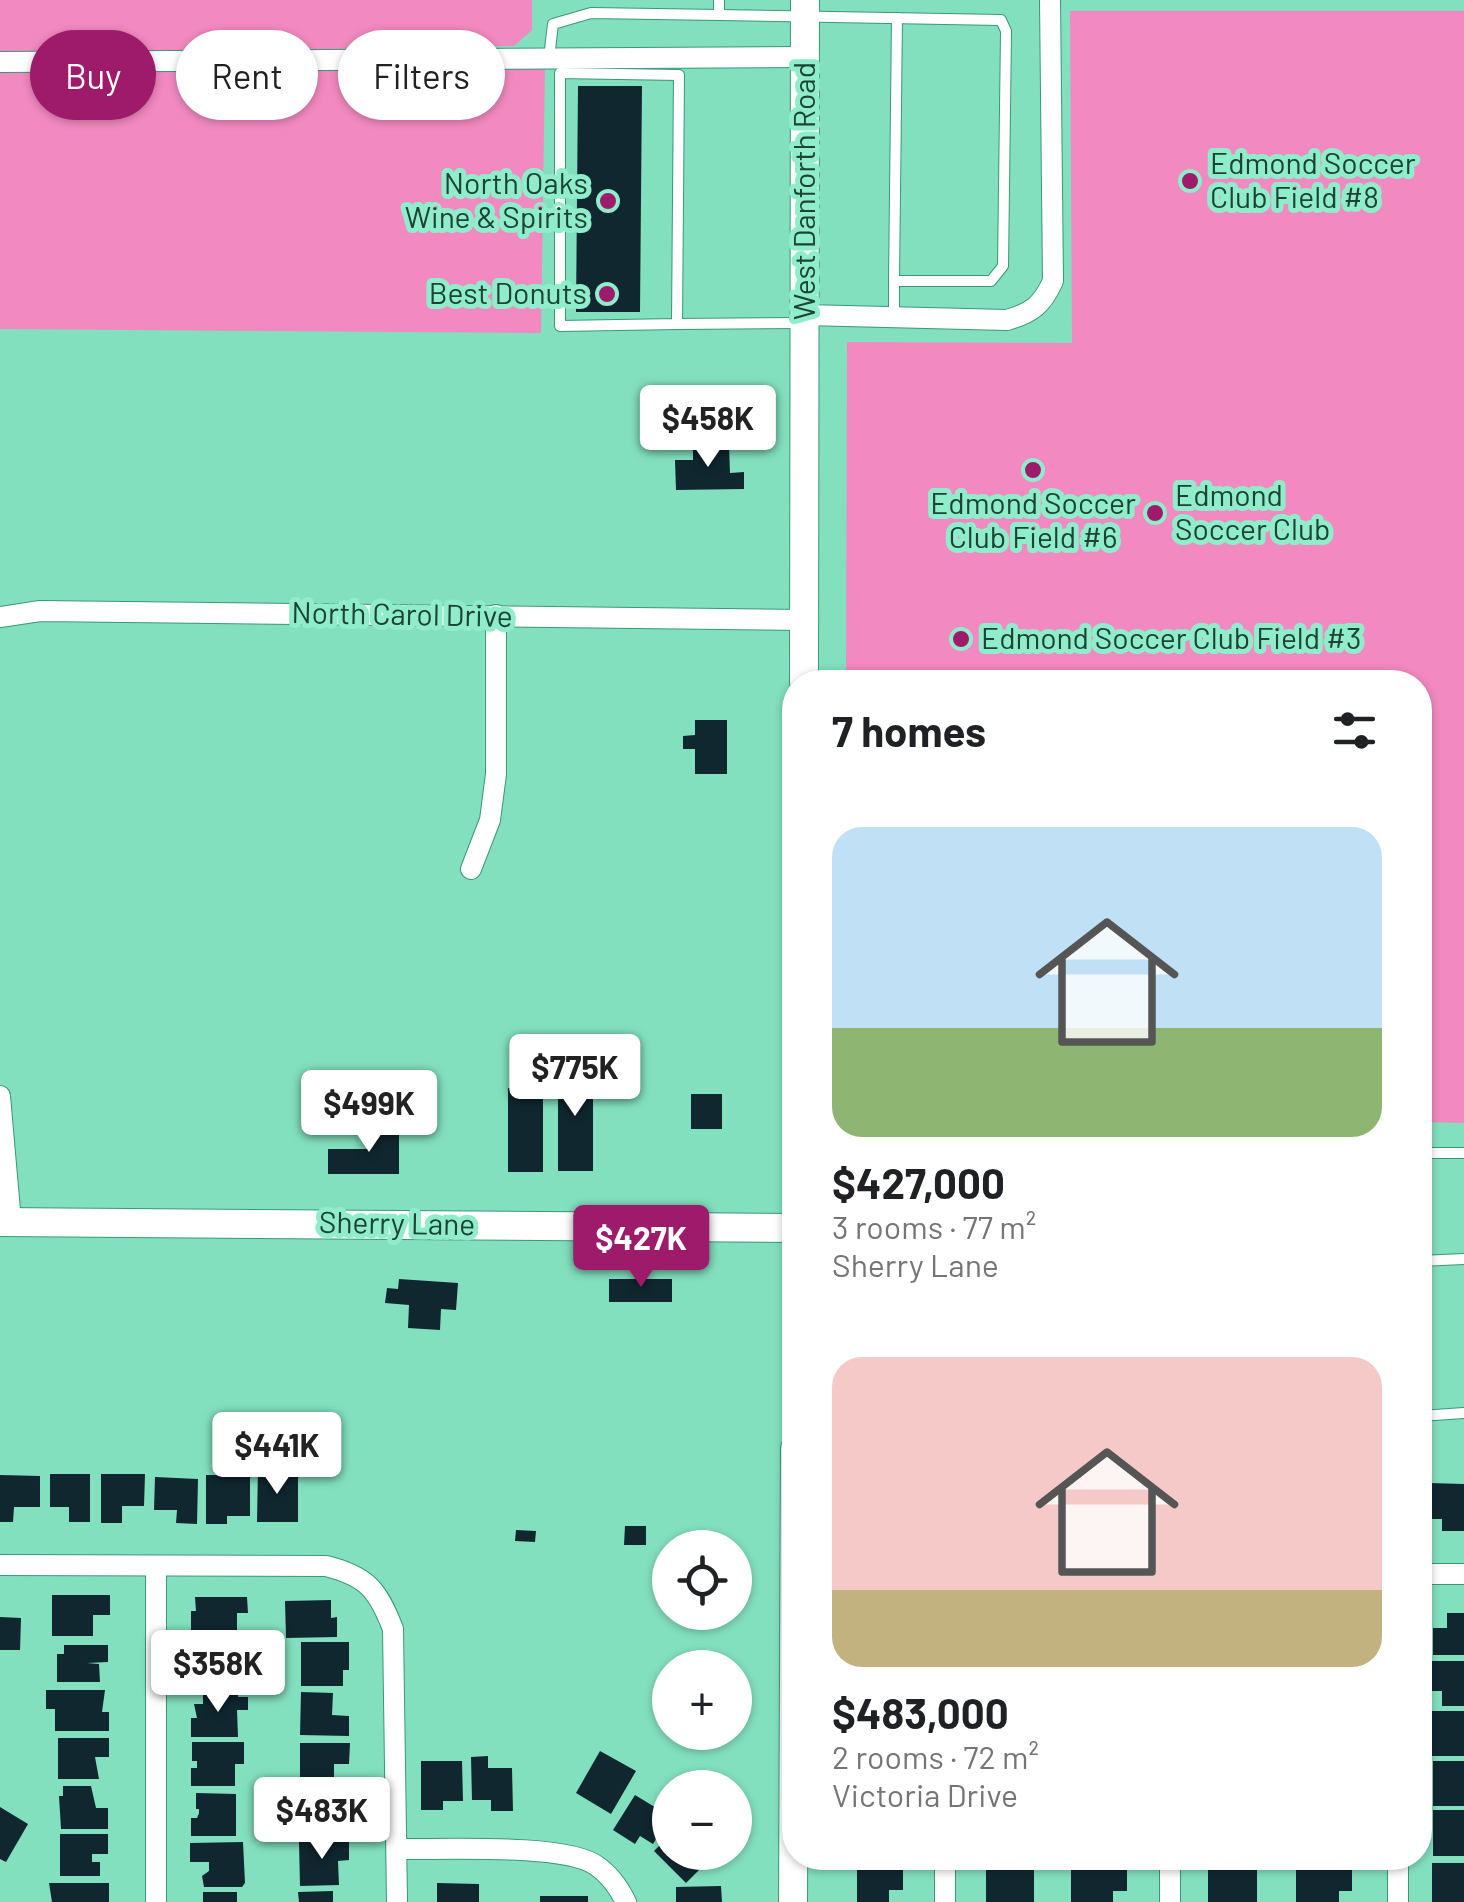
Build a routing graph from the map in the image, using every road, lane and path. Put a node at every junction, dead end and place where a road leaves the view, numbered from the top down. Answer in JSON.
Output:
{"nodes":[{"id":1,"x":719,"y":0,"type":"edge"},
{"id":2,"x":1050,"y":0,"type":"edge"},
{"id":3,"x":805,"y":9,"type":"edge"},
{"id":4,"x":720,"y":16,"type":"junction"},
{"id":5,"x":897,"y":18,"type":"junction"},
{"id":6,"x":805,"y":57,"type":"junction"},
{"id":7,"x":548,"y":59,"type":"junction"},
{"id":8,"x":0,"y":62,"type":"edge"},
{"id":9,"x":894,"y":281,"type":"junction"},
{"id":10,"x":894,"y":316,"type":"junction"},
{"id":11,"x":805,"y":319,"type":"junction"},
{"id":12,"x":676,"y":324,"type":"junction"},
{"id":13,"x":496,"y":616,"type":"junction"},
{"id":14,"x":0,"y":617,"type":"edge"},
{"id":15,"x":804,"y":620,"type":"junction"},
{"id":16,"x":804,"y":670,"type":"edge"},
{"id":17,"x":471,"y":869,"type":"dead end"},
{"id":18,"x":0,"y":1096,"type":"edge"},
{"id":19,"x":1464,"y":1153,"type":"edge"},
{"id":20,"x":1432,"y":1154,"type":"edge"},
{"id":21,"x":5,"y":1222,"type":"edge"},
{"id":22,"x":782,"y":1228,"type":"edge"},
{"id":23,"x":1464,"y":1259,"type":"edge"},
{"id":24,"x":1432,"y":1260,"type":"edge"},
{"id":25,"x":1464,"y":1413,"type":"edge"},
{"id":26,"x":1432,"y":1415,"type":"edge"},
{"id":27,"x":0,"y":1565,"type":"edge"},
{"id":28,"x":156,"y":1566,"type":"junction"},
{"id":29,"x":1432,"y":1574,"type":"edge"},
{"id":30,"x":1464,"y":1574,"type":"edge"},
{"id":31,"x":397,"y":1849,"type":"junction"},
{"id":32,"x":793,"y":1870,"type":"edge"},
{"id":33,"x":945,"y":1870,"type":"edge"},
{"id":34,"x":1170,"y":1870,"type":"edge"},
{"id":35,"x":1398,"y":1870,"type":"edge"},
{"id":36,"x":156,"y":1902,"type":"edge"},
{"id":37,"x":397,"y":1902,"type":"edge"},
{"id":38,"x":626,"y":1902,"type":"edge"},
{"id":39,"x":793,"y":1902,"type":"edge"},
{"id":40,"x":945,"y":1902,"type":"edge"},
{"id":41,"x":1170,"y":1902,"type":"edge"},
{"id":42,"x":1398,"y":1902,"type":"edge"}],
"edges":[{"from":1,"to":4,"type":"lane"},
{"from":2,"to":10,"type":"street"},
{"from":3,"to":4,"type":"lane"},
{"from":3,"to":5,"type":"lane"},
{"from":3,"to":6,"type":"main road","name":"West Danforth Road"},
{"from":4,"to":7,"type":"lane"},
{"from":5,"to":9,"type":"lane"},
{"from":5,"to":9,"type":"lane"},
{"from":6,"to":7,"type":"street"},
{"from":6,"to":11,"type":"main road","name":"West Danforth Road"},
{"from":7,"to":8,"type":"street"},
{"from":9,"to":10,"type":"lane"},
{"from":10,"to":11,"type":"street"},
{"from":11,"to":12,"type":"lane"},
{"from":11,"to":15,"type":"main road","name":"West Danforth Road"},
{"from":12,"to":12,"type":"lane"},
{"from":13,"to":14,"type":"street","name":"North Carol Drive"},
{"from":13,"to":15,"type":"street","name":"North Carol Drive"},
{"from":13,"to":17,"type":"street"},
{"from":15,"to":16,"type":"main road","name":"West Danforth Road"},
{"from":18,"to":21,"type":"street"},
{"from":19,"to":20,"type":"lane"},
{"from":21,"to":22,"type":"main road","name":"Sherry Lane"},
{"from":23,"to":24,"type":"lane"},
{"from":25,"to":26,"type":"lane"},
{"from":27,"to":28,"type":"street"},
{"from":28,"to":31,"type":"street"},
{"from":28,"to":36,"type":"street"},
{"from":29,"to":30,"type":"street"},
{"from":31,"to":37,"type":"street"},
{"from":31,"to":38,"type":"street"},
{"from":32,"to":39,"type":"main road"},
{"from":33,"to":40,"type":"street"},
{"from":34,"to":41,"type":"street"},
{"from":35,"to":42,"type":"street"}]}
